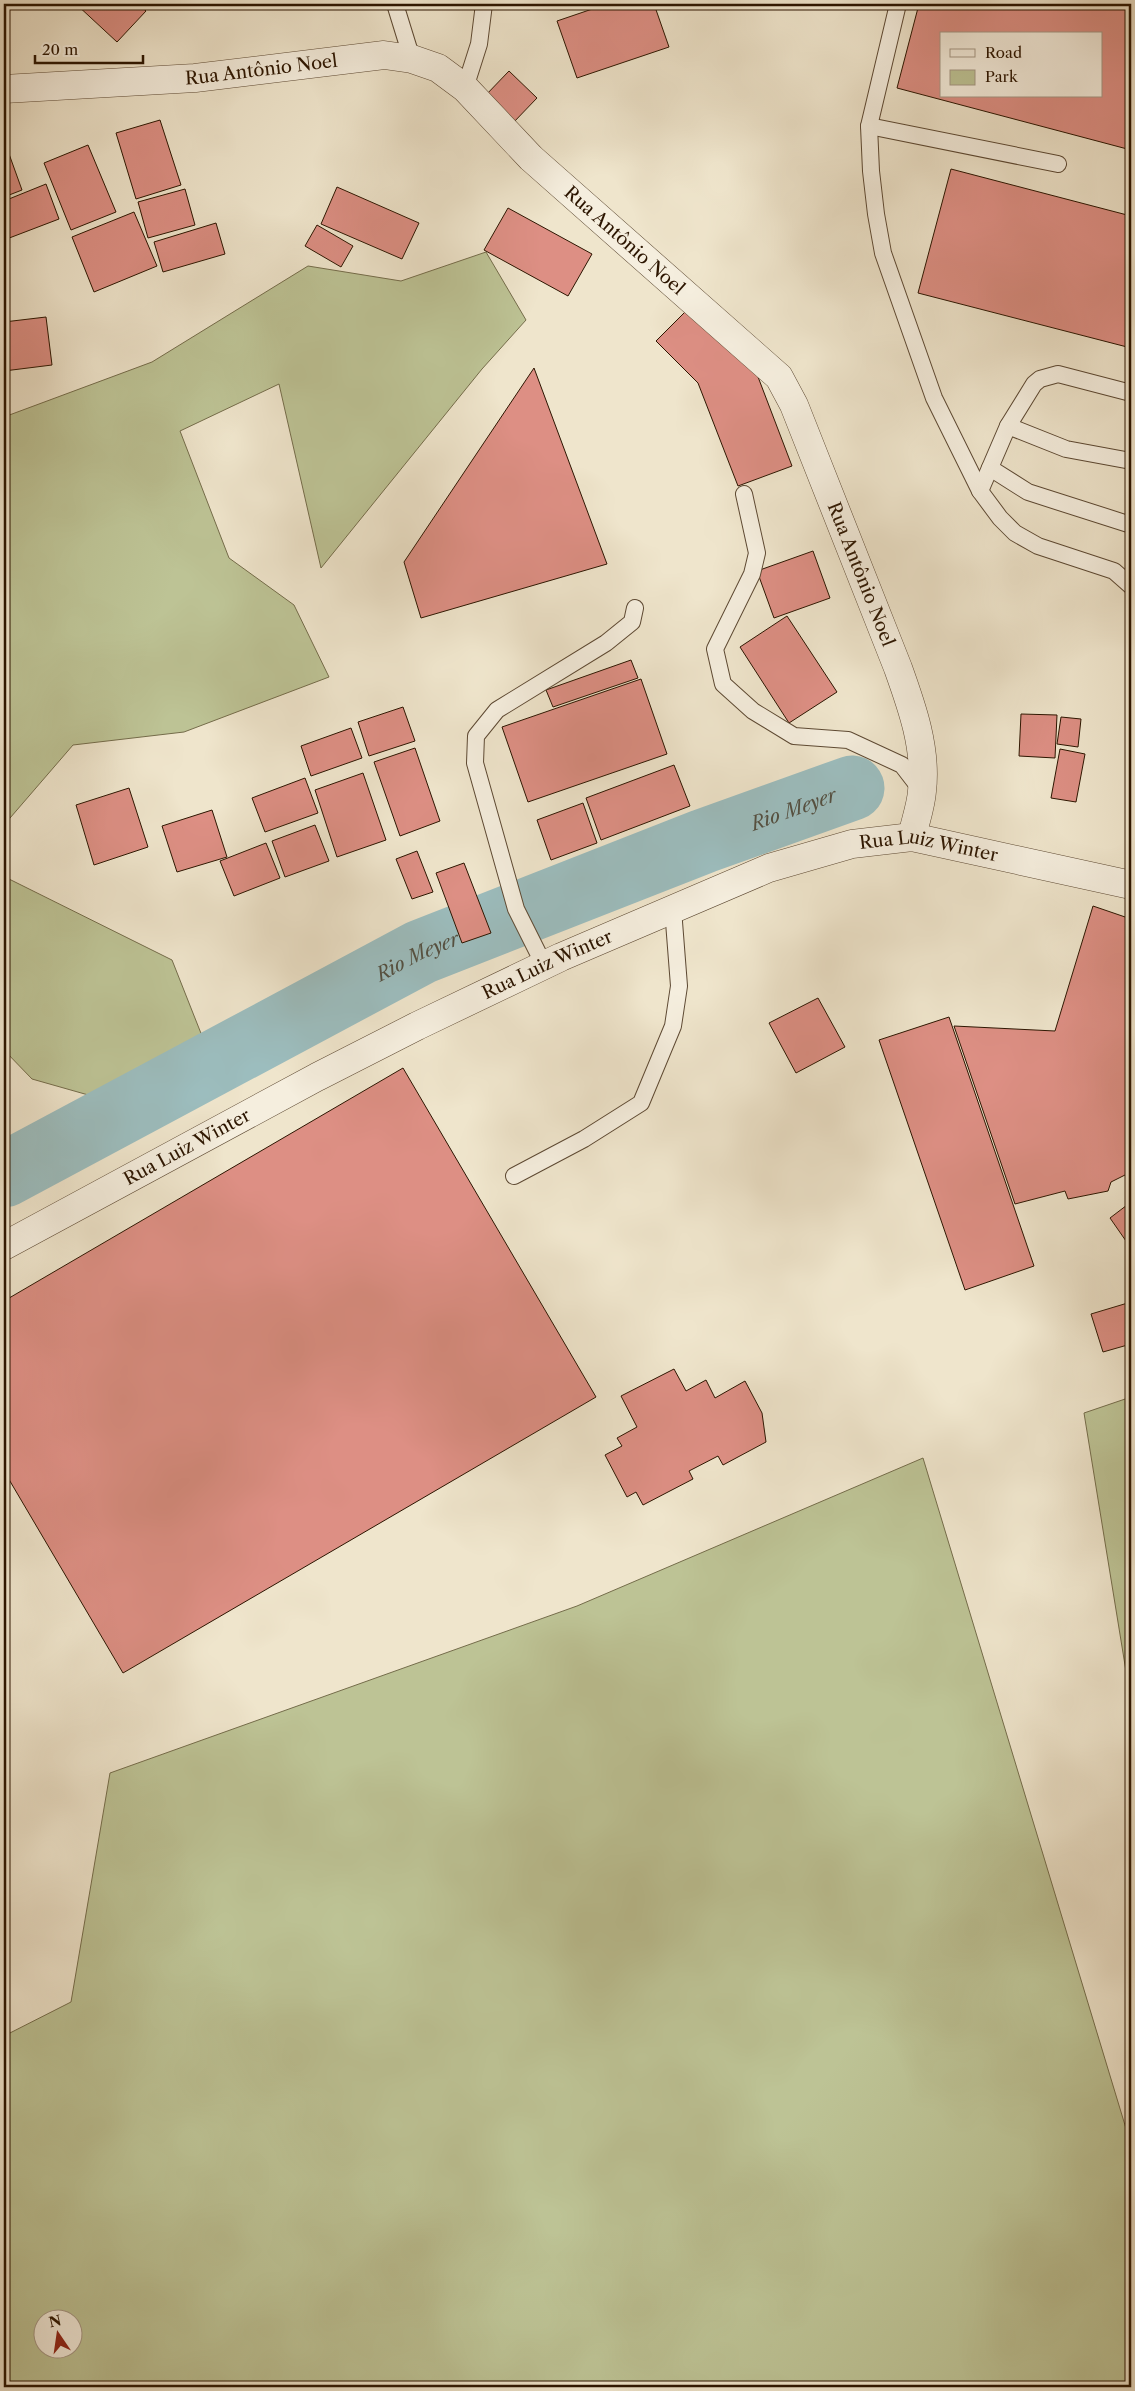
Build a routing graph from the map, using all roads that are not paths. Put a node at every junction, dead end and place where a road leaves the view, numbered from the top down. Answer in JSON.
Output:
{"nodes":[{"id":1,"x":395,"y":4,"type":"edge"},
{"id":2,"x":484,"y":4,"type":"edge"},
{"id":3,"x":898,"y":4,"type":"edge"},
{"id":4,"x":412,"y":59,"type":"junction"},
{"id":5,"x":465,"y":88,"type":"junction"},
{"id":6,"x":4,"y":89,"type":"edge"},
{"id":7,"x":869,"y":126,"type":"junction"},
{"id":8,"x":1058,"y":164,"type":"dead end"},
{"id":9,"x":1131,"y":392,"type":"edge"},
{"id":10,"x":1008,"y":426,"type":"junction"},
{"id":11,"x":1131,"y":461,"type":"edge"},
{"id":12,"x":990,"y":468,"type":"junction"},
{"id":13,"x":980,"y":491,"type":"junction"},
{"id":14,"x":744,"y":494,"type":"dead end"},
{"id":15,"x":1131,"y":525,"type":"edge"},
{"id":16,"x":1131,"y":586,"type":"edge"},
{"id":17,"x":635,"y":608,"type":"dead end"},
{"id":18,"x":922,"y":791,"type":"junction"},
{"id":19,"x":912,"y":836,"type":"junction"},
{"id":20,"x":1131,"y":885,"type":"edge"},
{"id":21,"x":673,"y":909,"type":"junction"},
{"id":22,"x":543,"y":964,"type":"junction"},
{"id":23,"x":514,"y":1176,"type":"dead end"},
{"id":24,"x":4,"y":1246,"type":"edge"}],
"edges":[{"from":1,"to":4,"type":"lane"},
{"from":2,"to":5,"type":"lane"},
{"from":3,"to":7,"type":"lane"},
{"from":4,"to":5,"type":"street","name":"Rua Antônio Noel"},
{"from":4,"to":6,"type":"street","name":"Rua Antônio Noel"},
{"from":5,"to":18,"type":"street","name":"Rua Antônio Noel"},
{"from":7,"to":8,"type":"lane"},
{"from":7,"to":13,"type":"lane"},
{"from":9,"to":10,"type":"lane"},
{"from":10,"to":11,"type":"lane"},
{"from":10,"to":12,"type":"lane"},
{"from":12,"to":13,"type":"lane"},
{"from":12,"to":15,"type":"lane"},
{"from":13,"to":16,"type":"lane"},
{"from":14,"to":18,"type":"lane"},
{"from":17,"to":22,"type":"lane"},
{"from":18,"to":19,"type":"street","name":"Rua Antônio Noel"},
{"from":19,"to":20,"type":"street","name":"Rua Luiz Winter"},
{"from":19,"to":21,"type":"street","name":"Rua Luiz Winter"},
{"from":21,"to":22,"type":"street","name":"Rua Luiz Winter"},
{"from":21,"to":23,"type":"lane"},
{"from":22,"to":24,"type":"street","name":"Rua Luiz Winter"}]}
